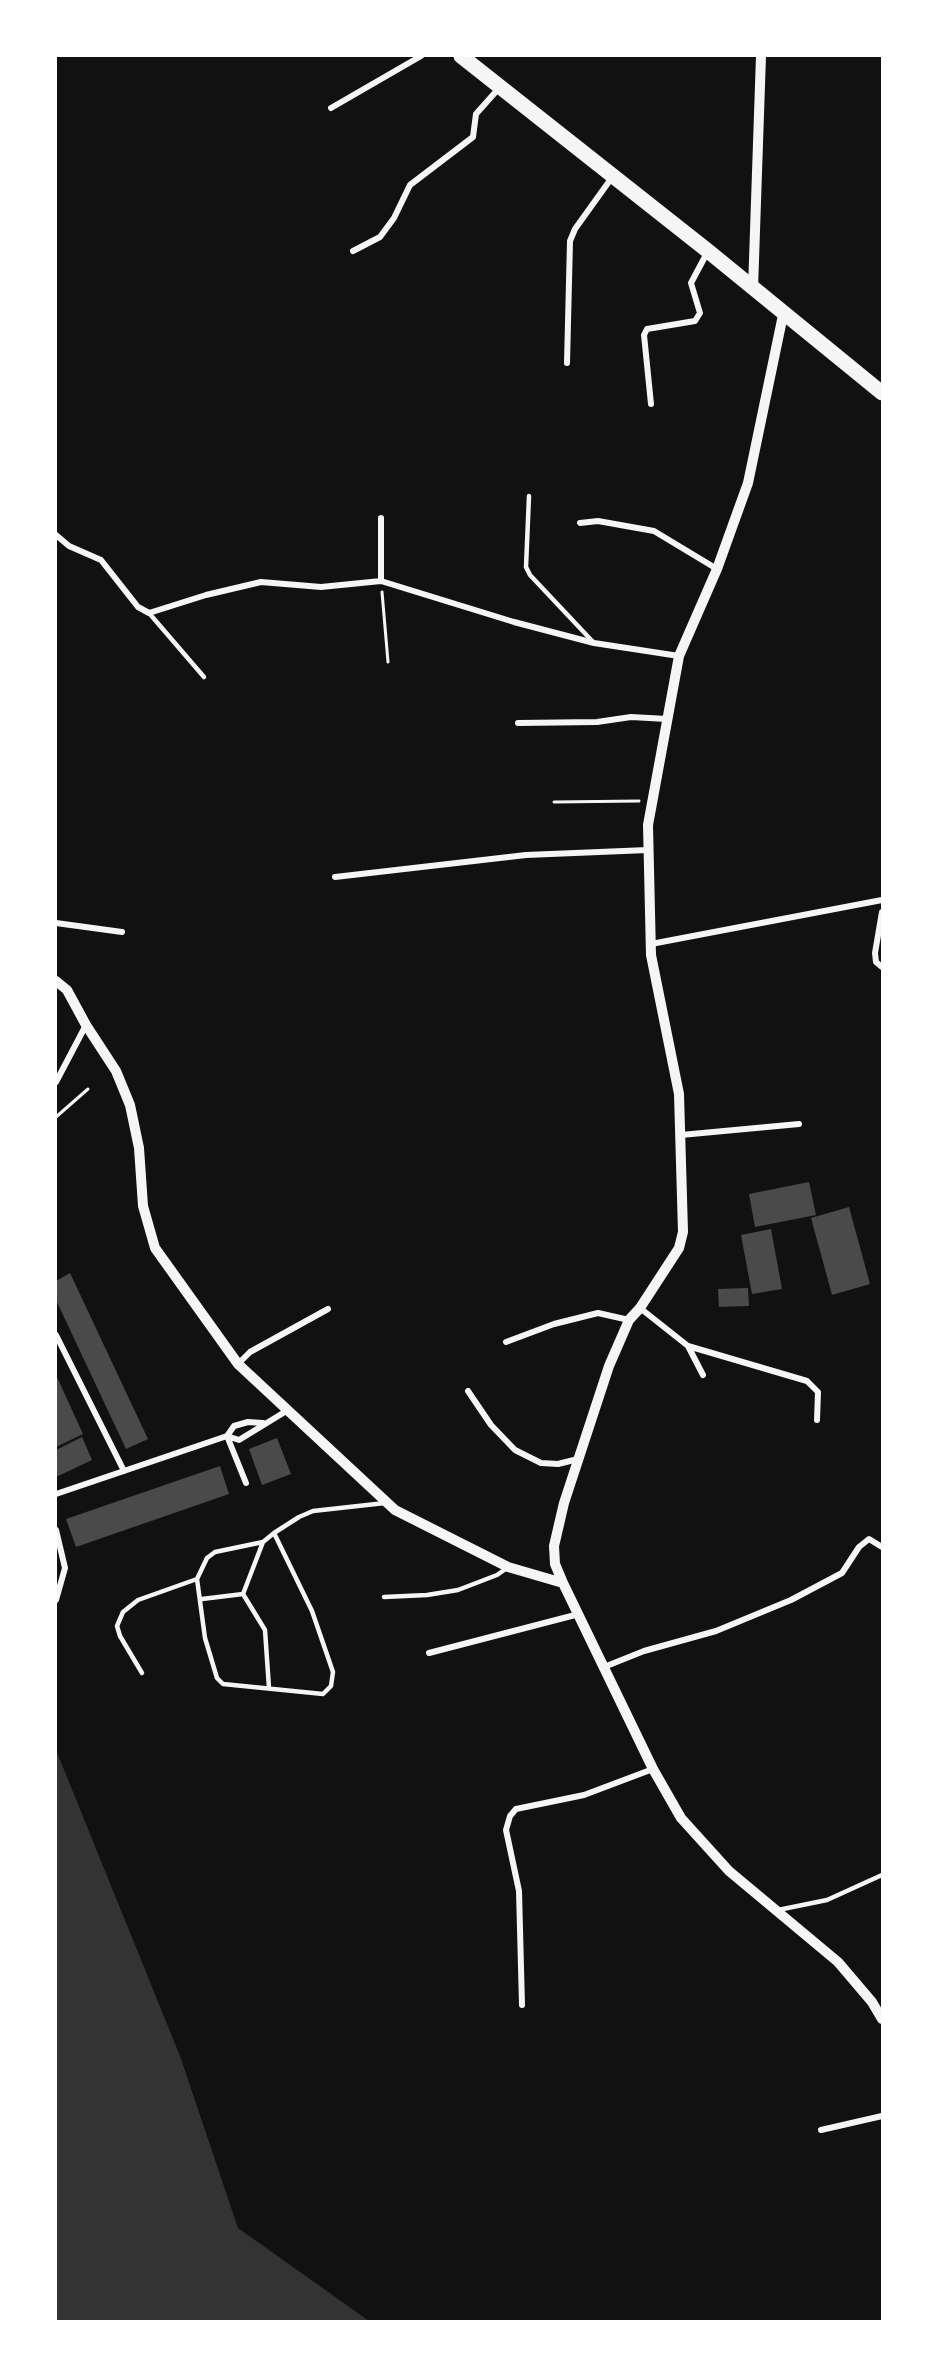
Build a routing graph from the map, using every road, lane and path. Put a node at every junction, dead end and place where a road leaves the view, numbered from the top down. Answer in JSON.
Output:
{"nodes":[{"id":1,"x":421,"y":56,"type":"edge"},
{"id":2,"x":461,"y":56,"type":"edge"},
{"id":3,"x":761,"y":56,"type":"edge"},
{"id":4,"x":500,"y":87,"type":"junction"},
{"id":5,"x":330,"y":108,"type":"dead end"},
{"id":6,"x":614,"y":175,"type":"junction"},
{"id":7,"x":353,"y":251,"type":"dead end"},
{"id":8,"x":708,"y":251,"type":"junction"},
{"id":9,"x":753,"y":289,"type":"junction"},
{"id":10,"x":783,"y":315,"type":"junction"},
{"id":11,"x":567,"y":363,"type":"dead end"},
{"id":12,"x":882,"y":393,"type":"edge"},
{"id":13,"x":651,"y":404,"type":"dead end"},
{"id":14,"x":529,"y":496,"type":"dead end"},
{"id":15,"x":381,"y":518,"type":"dead end"},
{"id":16,"x":580,"y":523,"type":"dead end"},
{"id":17,"x":56,"y":535,"type":"edge"},
{"id":18,"x":717,"y":569,"type":"junction"},
{"id":19,"x":381,"y":581,"type":"junction"},
{"id":20,"x":149,"y":613,"type":"junction"},
{"id":21,"x":594,"y":643,"type":"junction"},
{"id":22,"x":679,"y":656,"type":"junction"},
{"id":23,"x":388,"y":662,"type":"dead end"},
{"id":24,"x":204,"y":677,"type":"dead end"},
{"id":25,"x":667,"y":719,"type":"junction"},
{"id":26,"x":518,"y":723,"type":"dead end"},
{"id":27,"x":653,"y":800,"type":"junction"},
{"id":28,"x":554,"y":802,"type":"dead end"},
{"id":29,"x":648,"y":850,"type":"junction"},
{"id":30,"x":335,"y":877,"type":"dead end"},
{"id":31,"x":882,"y":900,"type":"edge"},
{"id":32,"x":882,"y":912,"type":"edge"},
{"id":33,"x":56,"y":923,"type":"edge"},
{"id":34,"x":122,"y":932,"type":"dead end"},
{"id":35,"x":651,"y":944,"type":"junction"},
{"id":36,"x":882,"y":968,"type":"edge"},
{"id":37,"x":56,"y":981,"type":"edge"},
{"id":38,"x":86,"y":1025,"type":"junction"},
{"id":39,"x":56,"y":1082,"type":"edge"},
{"id":40,"x":88,"y":1089,"type":"dead end"},
{"id":41,"x":56,"y":1117,"type":"edge"},
{"id":42,"x":799,"y":1124,"type":"dead end"},
{"id":43,"x":681,"y":1135,"type":"junction"},
{"id":44,"x":640,"y":1308,"type":"junction"},
{"id":45,"x":328,"y":1309,"type":"dead end"},
{"id":46,"x":629,"y":1320,"type":"junction"},
{"id":47,"x":56,"y":1335,"type":"edge"},
{"id":48,"x":506,"y":1342,"type":"dead end"},
{"id":49,"x":688,"y":1346,"type":"junction"},
{"id":50,"x":238,"y":1364,"type":"junction"},
{"id":51,"x":703,"y":1375,"type":"dead end"},
{"id":52,"x":468,"y":1391,"type":"dead end"},
{"id":53,"x":288,"y":1410,"type":"junction"},
{"id":54,"x":817,"y":1420,"type":"dead end"},
{"id":55,"x":263,"y":1423,"type":"junction"},
{"id":56,"x":227,"y":1436,"type":"junction"},
{"id":57,"x":579,"y":1459,"type":"junction"},
{"id":58,"x":124,"y":1471,"type":"junction"},
{"id":59,"x":246,"y":1482,"type":"dead end"},
{"id":60,"x":56,"y":1494,"type":"edge"},
{"id":61,"x":386,"y":1503,"type":"junction"},
{"id":62,"x":56,"y":1530,"type":"edge"},
{"id":63,"x":274,"y":1533,"type":"junction"},
{"id":64,"x":263,"y":1542,"type":"junction"},
{"id":65,"x":882,"y":1547,"type":"edge"},
{"id":66,"x":508,"y":1567,"type":"junction"},
{"id":67,"x":197,"y":1579,"type":"junction"},
{"id":68,"x":563,"y":1582,"type":"junction"},
{"id":69,"x":243,"y":1594,"type":"junction"},
{"id":70,"x":384,"y":1597,"type":"dead end"},
{"id":71,"x":202,"y":1599,"type":"junction"},
{"id":72,"x":56,"y":1600,"type":"edge"},
{"id":73,"x":579,"y":1614,"type":"junction"},
{"id":74,"x":429,"y":1653,"type":"dead end"},
{"id":75,"x":604,"y":1667,"type":"junction"},
{"id":76,"x":142,"y":1673,"type":"dead end"},
{"id":77,"x":269,"y":1688,"type":"junction"},
{"id":78,"x":653,"y":1769,"type":"junction"},
{"id":79,"x":882,"y":1875,"type":"edge"},
{"id":80,"x":778,"y":1910,"type":"junction"},
{"id":81,"x":522,"y":2005,"type":"dead end"},
{"id":82,"x":882,"y":2019,"type":"edge"},
{"id":83,"x":882,"y":2116,"type":"edge"},
{"id":84,"x":821,"y":2130,"type":"dead end"}],
"edges":[{"from":1,"to":5,"type":"street"},
{"from":2,"to":4,"type":"main road"},
{"from":3,"to":9,"type":"street"},
{"from":4,"to":6,"type":"main road"},
{"from":4,"to":7,"type":"street"},
{"from":6,"to":8,"type":"main road"},
{"from":6,"to":11,"type":"street"},
{"from":8,"to":9,"type":"main road"},
{"from":8,"to":13,"type":"street"},
{"from":9,"to":10,"type":"main road"},
{"from":10,"to":12,"type":"main road"},
{"from":10,"to":18,"type":"street"},
{"from":14,"to":21,"type":"lane"},
{"from":15,"to":19,"type":"street"},
{"from":16,"to":18,"type":"street"},
{"from":17,"to":20,"type":"street"},
{"from":18,"to":22,"type":"street"},
{"from":19,"to":20,"type":"street"},
{"from":19,"to":21,"type":"street"},
{"from":19,"to":23,"type":"path"},
{"from":20,"to":24,"type":"lane"},
{"from":21,"to":22,"type":"street"},
{"from":22,"to":25,"type":"street"},
{"from":25,"to":26,"type":"street"},
{"from":25,"to":27,"type":"street"},
{"from":27,"to":28,"type":"path"},
{"from":27,"to":29,"type":"street"},
{"from":29,"to":30,"type":"street"},
{"from":29,"to":35,"type":"street"},
{"from":31,"to":35,"type":"street"},
{"from":32,"to":36,"type":"street"},
{"from":33,"to":34,"type":"street"},
{"from":35,"to":43,"type":"street"},
{"from":37,"to":38,"type":"street"},
{"from":38,"to":39,"type":"street"},
{"from":38,"to":50,"type":"street"},
{"from":40,"to":41,"type":"path"},
{"from":42,"to":43,"type":"street"},
{"from":43,"to":44,"type":"street"},
{"from":44,"to":46,"type":"street"},
{"from":44,"to":49,"type":"street"},
{"from":45,"to":50,"type":"street"},
{"from":46,"to":48,"type":"street"},
{"from":46,"to":57,"type":"street"},
{"from":47,"to":58,"type":"street"},
{"from":49,"to":51,"type":"street"},
{"from":49,"to":54,"type":"street"},
{"from":50,"to":53,"type":"street"},
{"from":52,"to":57,"type":"street"},
{"from":53,"to":55,"type":"street"},
{"from":53,"to":61,"type":"street"},
{"from":55,"to":56,"type":"street"},
{"from":55,"to":56,"type":"street"},
{"from":56,"to":58,"type":"street"},
{"from":56,"to":59,"type":"street"},
{"from":57,"to":68,"type":"street"},
{"from":58,"to":60,"type":"street"},
{"from":61,"to":63,"type":"lane"},
{"from":61,"to":66,"type":"street"},
{"from":62,"to":72,"type":"street"},
{"from":63,"to":64,"type":"lane"},
{"from":63,"to":77,"type":"lane"},
{"from":64,"to":67,"type":"lane"},
{"from":64,"to":69,"type":"lane"},
{"from":65,"to":75,"type":"street"},
{"from":66,"to":68,"type":"street"},
{"from":66,"to":70,"type":"lane"},
{"from":67,"to":71,"type":"lane"},
{"from":67,"to":76,"type":"lane"},
{"from":68,"to":73,"type":"street"},
{"from":69,"to":71,"type":"lane"},
{"from":69,"to":77,"type":"lane"},
{"from":71,"to":77,"type":"lane"},
{"from":73,"to":74,"type":"street"},
{"from":73,"to":75,"type":"street"},
{"from":75,"to":78,"type":"street"},
{"from":78,"to":80,"type":"street"},
{"from":78,"to":81,"type":"street"},
{"from":79,"to":80,"type":"lane"},
{"from":80,"to":82,"type":"street"},
{"from":83,"to":84,"type":"street"}]}
